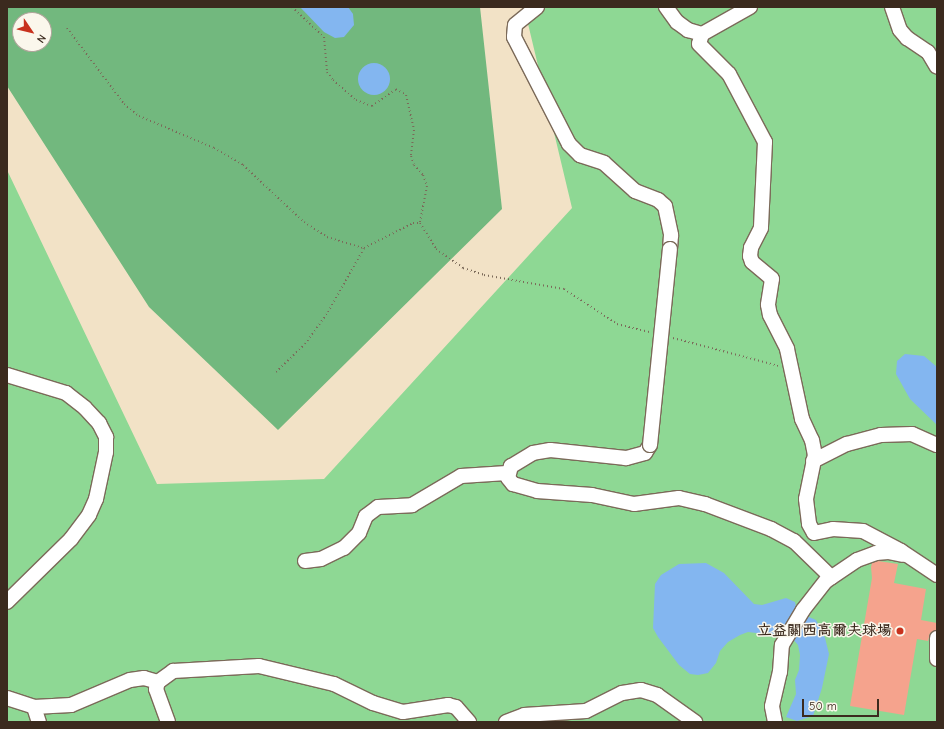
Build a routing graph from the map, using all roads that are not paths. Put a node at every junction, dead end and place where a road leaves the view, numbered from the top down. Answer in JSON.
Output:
{"nodes":[{"id":1,"x":537,"y":7,"type":"edge"},
{"id":2,"x":666,"y":7,"type":"edge"},
{"id":3,"x":750,"y":7,"type":"edge"},
{"id":4,"x":892,"y":7,"type":"edge"},
{"id":5,"x":702,"y":34,"type":"junction"},
{"id":6,"x":937,"y":67,"type":"edge"},
{"id":7,"x":7,"y":375,"type":"edge"},
{"id":8,"x":937,"y":444,"type":"edge"},
{"id":9,"x":813,"y":462,"type":"junction"},
{"id":10,"x":507,"y":473,"type":"junction"},
{"id":11,"x":814,"y":532,"type":"junction"},
{"id":12,"x":811,"y":554,"type":"junction"},
{"id":13,"x":914,"y":560,"type":"junction"},
{"id":14,"x":305,"y":561,"type":"dead end"},
{"id":15,"x":937,"y":575,"type":"edge"},
{"id":16,"x":831,"y":578,"type":"junction"},
{"id":17,"x":7,"y":602,"type":"edge"},
{"id":18,"x":937,"y":638,"type":"edge"},
{"id":19,"x":937,"y":660,"type":"edge"},
{"id":20,"x":158,"y":682,"type":"junction"},
{"id":21,"x":7,"y":698,"type":"edge"},
{"id":22,"x":34,"y":707,"type":"junction"},
{"id":23,"x":39,"y":722,"type":"edge"},
{"id":24,"x":168,"y":722,"type":"edge"},
{"id":25,"x":469,"y":722,"type":"edge"},
{"id":26,"x":506,"y":722,"type":"edge"},
{"id":27,"x":695,"y":722,"type":"edge"},
{"id":28,"x":775,"y":722,"type":"edge"}],
"edges":[{"from":1,"to":10,"type":"lane","bridge":true},
{"from":2,"to":5,"type":"lane"},
{"from":3,"to":5,"type":"lane"},
{"from":4,"to":6,"type":"lane"},
{"from":5,"to":9,"type":"lane"},
{"from":7,"to":17,"type":"lane"},
{"from":8,"to":9,"type":"lane"},
{"from":9,"to":11,"type":"lane"},
{"from":10,"to":12,"type":"lane"},
{"from":10,"to":14,"type":"lane"},
{"from":11,"to":12,"type":"lane"},
{"from":11,"to":13,"type":"lane"},
{"from":12,"to":16,"type":"lane"},
{"from":13,"to":15,"type":"lane"},
{"from":13,"to":16,"type":"lane"},
{"from":16,"to":28,"type":"lane"},
{"from":18,"to":19,"type":"lane"},
{"from":20,"to":22,"type":"lane"},
{"from":20,"to":24,"type":"lane"},
{"from":20,"to":25,"type":"lane"},
{"from":21,"to":22,"type":"lane"},
{"from":22,"to":23,"type":"lane"},
{"from":26,"to":27,"type":"lane"}]}
